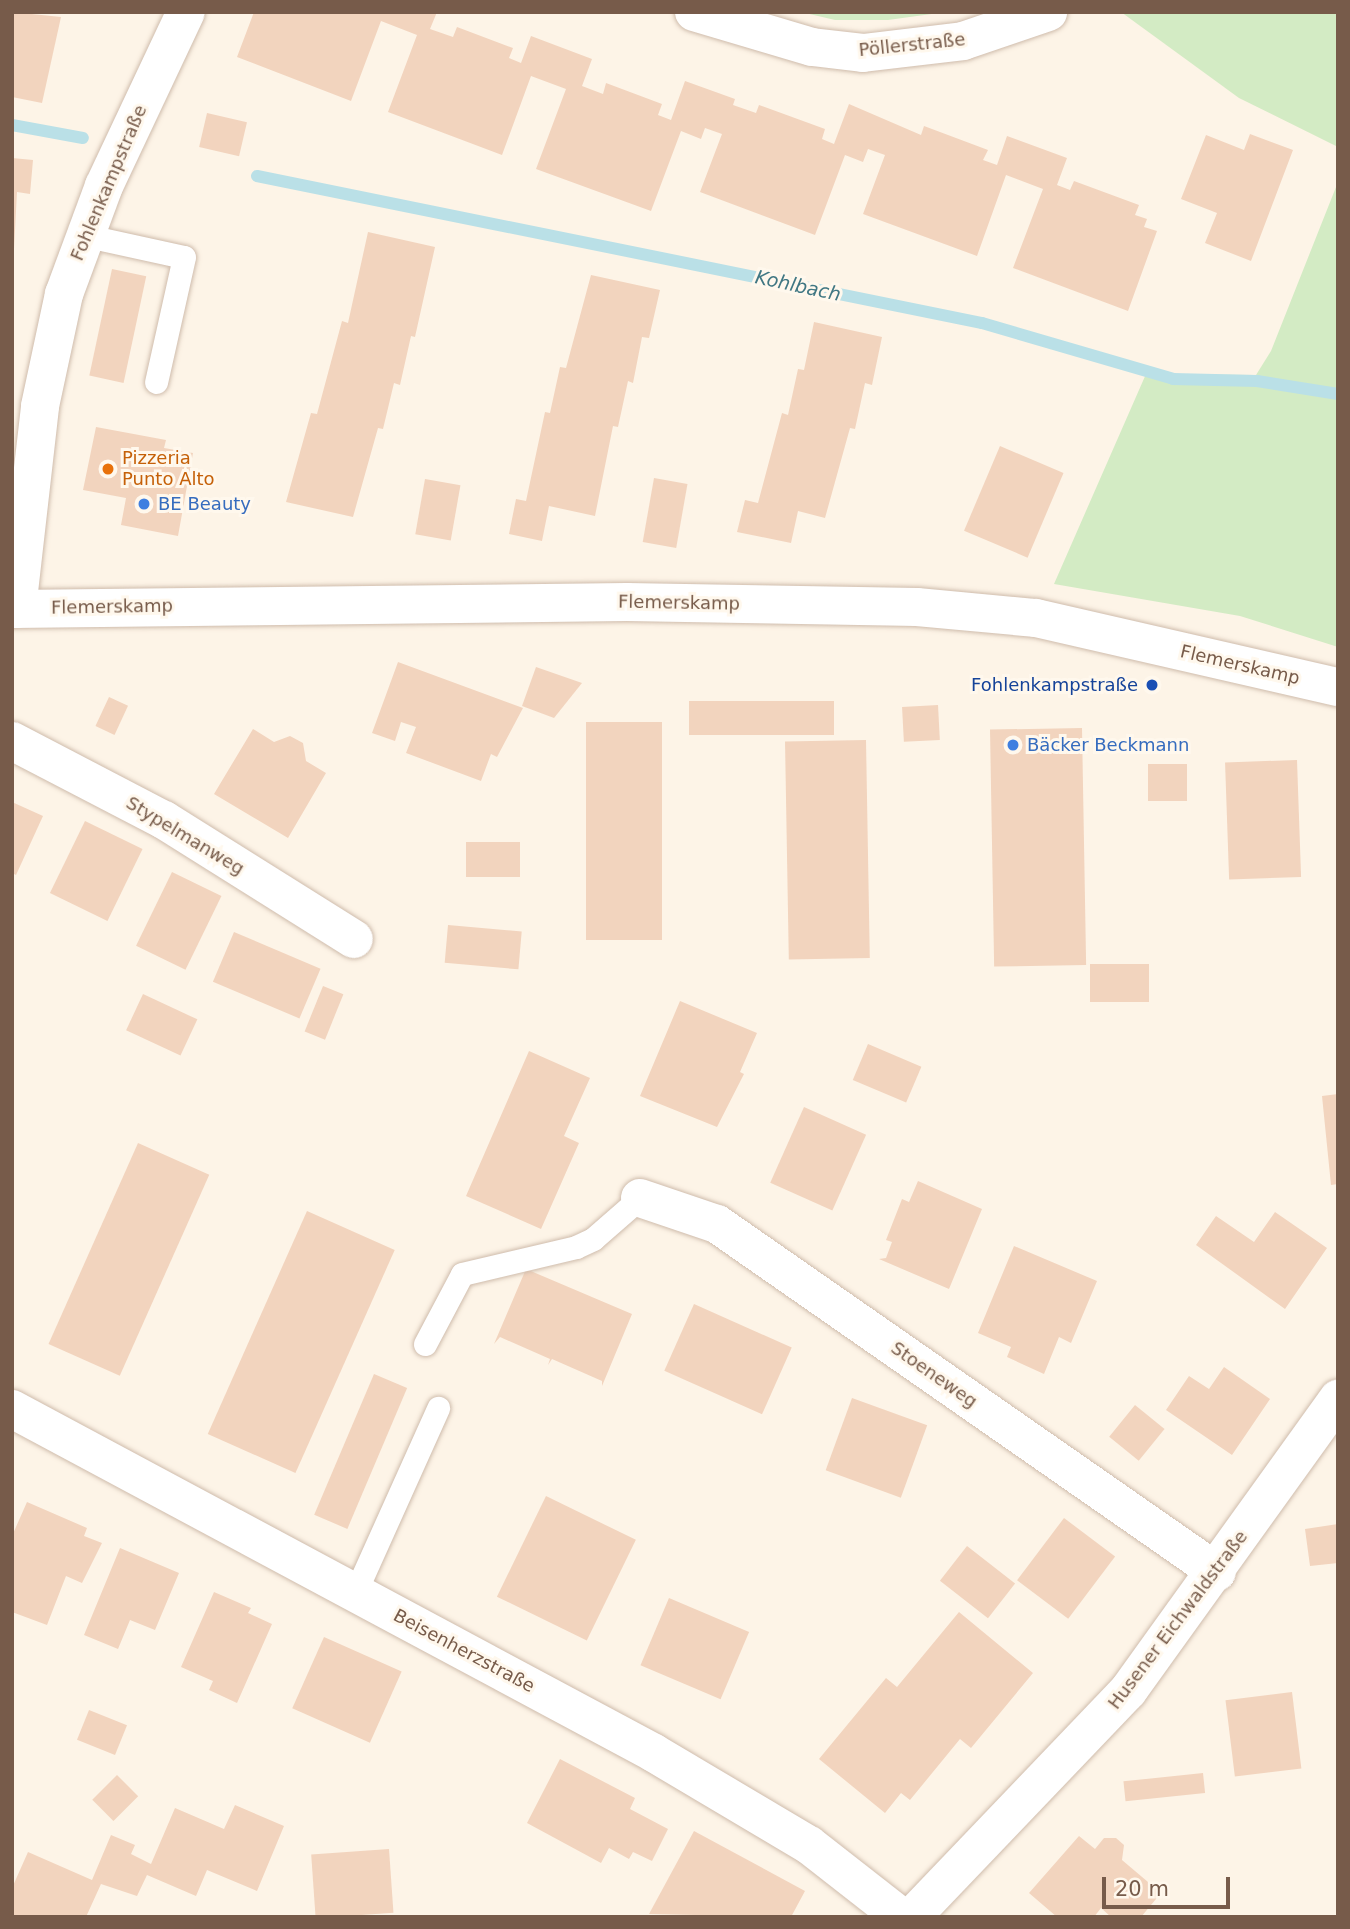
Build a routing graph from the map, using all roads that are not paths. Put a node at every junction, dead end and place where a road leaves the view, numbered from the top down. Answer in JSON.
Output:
{"nodes":[{"id":1,"x":186,"y":12,"type":"edge"},
{"id":2,"x":694,"y":12,"type":"edge"},
{"id":3,"x":1048,"y":12,"type":"edge"},
{"id":4,"x":83,"y":235,"type":"junction"},
{"id":5,"x":156,"y":382,"type":"dead end"},
{"id":6,"x":15,"y":609,"type":"edge"},
{"id":7,"x":1338,"y":687,"type":"edge"},
{"id":8,"x":12,"y":741,"type":"edge"},
{"id":9,"x":354,"y":939,"type":"dead end"},
{"id":10,"x":640,"y":1198,"type":"joint"},
{"id":11,"x":425,"y":1344,"type":"dead end"},
{"id":12,"x":1338,"y":1399,"type":"edge"},
{"id":13,"x":438,"y":1408,"type":"dead end"},
{"id":14,"x":12,"y":1409,"type":"edge"},
{"id":15,"x":1217,"y":1572,"type":"junction"},
{"id":16,"x":355,"y":1593,"type":"junction"},
{"id":17,"x":901,"y":1917,"type":"edge"},
{"id":18,"x":912,"y":1917,"type":"edge"}],
"edges":[{"from":1,"to":4,"type":"street","name":"Fohlenkampstraße"},
{"from":2,"to":3,"type":"street","name":"Pöllerstraße"},
{"from":4,"to":5,"type":"lane"},
{"from":4,"to":6,"type":"street","name":"Fohlenkampstraße"},
{"from":6,"to":7,"type":"street","name":"Flemerskamp"},
{"from":8,"to":9,"type":"street","name":"Stypelmanweg"},
{"from":10,"to":11,"type":"lane"},
{"from":10,"to":15,"type":"street","name":"Stoeneweg"},
{"from":12,"to":15,"type":"street","name":"Husener Eichwaldstraße"},
{"from":13,"to":16,"type":"lane"},
{"from":14,"to":16,"type":"street","name":"Beisenherzstraße"},
{"from":15,"to":18,"type":"street","name":"Husener Eichwaldstraße"},
{"from":16,"to":17,"type":"street","name":"Beisenherzstraße"}]}
